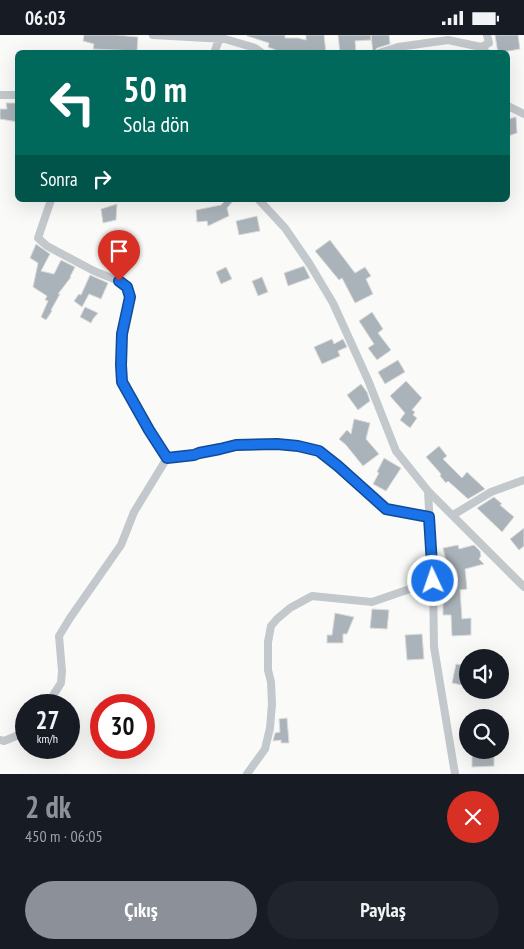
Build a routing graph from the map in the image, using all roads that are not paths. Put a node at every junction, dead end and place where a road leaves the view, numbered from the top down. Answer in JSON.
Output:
{"nodes":[{"id":1,"x":153,"y":35,"type":"edge"},
{"id":2,"x":487,"y":35,"type":"edge"},
{"id":3,"x":218,"y":37,"type":"edge"},
{"id":4,"x":215,"y":50,"type":"edge"},
{"id":5,"x":258,"y":50,"type":"edge"},
{"id":6,"x":388,"y":50,"type":"edge"},
{"id":7,"x":484,"y":50,"type":"edge"},
{"id":8,"x":0,"y":95,"type":"edge"},
{"id":9,"x":15,"y":95,"type":"edge"},
{"id":10,"x":510,"y":107,"type":"edge"},
{"id":11,"x":524,"y":114,"type":"edge"},
{"id":12,"x":50,"y":202,"type":"edge"},
{"id":13,"x":261,"y":202,"type":"edge"},
{"id":14,"x":167,"y":458,"type":"junction"},
{"id":15,"x":524,"y":481,"type":"edge"},
{"id":16,"x":428,"y":491,"type":"junction"},
{"id":17,"x":453,"y":515,"type":"junction"},
{"id":18,"x":429,"y":517,"type":"junction"},
{"id":19,"x":433,"y":581,"type":"junction"},
{"id":20,"x":524,"y":587,"type":"edge"},
{"id":21,"x":54,"y":694,"type":"edge"},
{"id":22,"x":15,"y":737,"type":"edge"},
{"id":23,"x":0,"y":741,"type":"edge"},
{"id":24,"x":248,"y":774,"type":"edge"},
{"id":25,"x":455,"y":774,"type":"edge"}],
"edges":[{"from":1,"to":3,"type":"street"},
{"from":2,"to":7,"type":"street"},
{"from":3,"to":4,"type":"street"},
{"from":3,"to":5,"type":"street"},
{"from":6,"to":7,"type":"street"},
{"from":8,"to":9,"type":"street"},
{"from":10,"to":11,"type":"street"},
{"from":12,"to":14,"type":"street"},
{"from":13,"to":16,"type":"street"},
{"from":14,"to":18,"type":"street"},
{"from":14,"to":21,"type":"street"},
{"from":15,"to":17,"type":"street"},
{"from":16,"to":17,"type":"street"},
{"from":16,"to":18,"type":"street"},
{"from":17,"to":20,"type":"street"},
{"from":18,"to":19,"type":"street"},
{"from":19,"to":24,"type":"street"},
{"from":19,"to":25,"type":"street"},
{"from":22,"to":23,"type":"street"}]}
